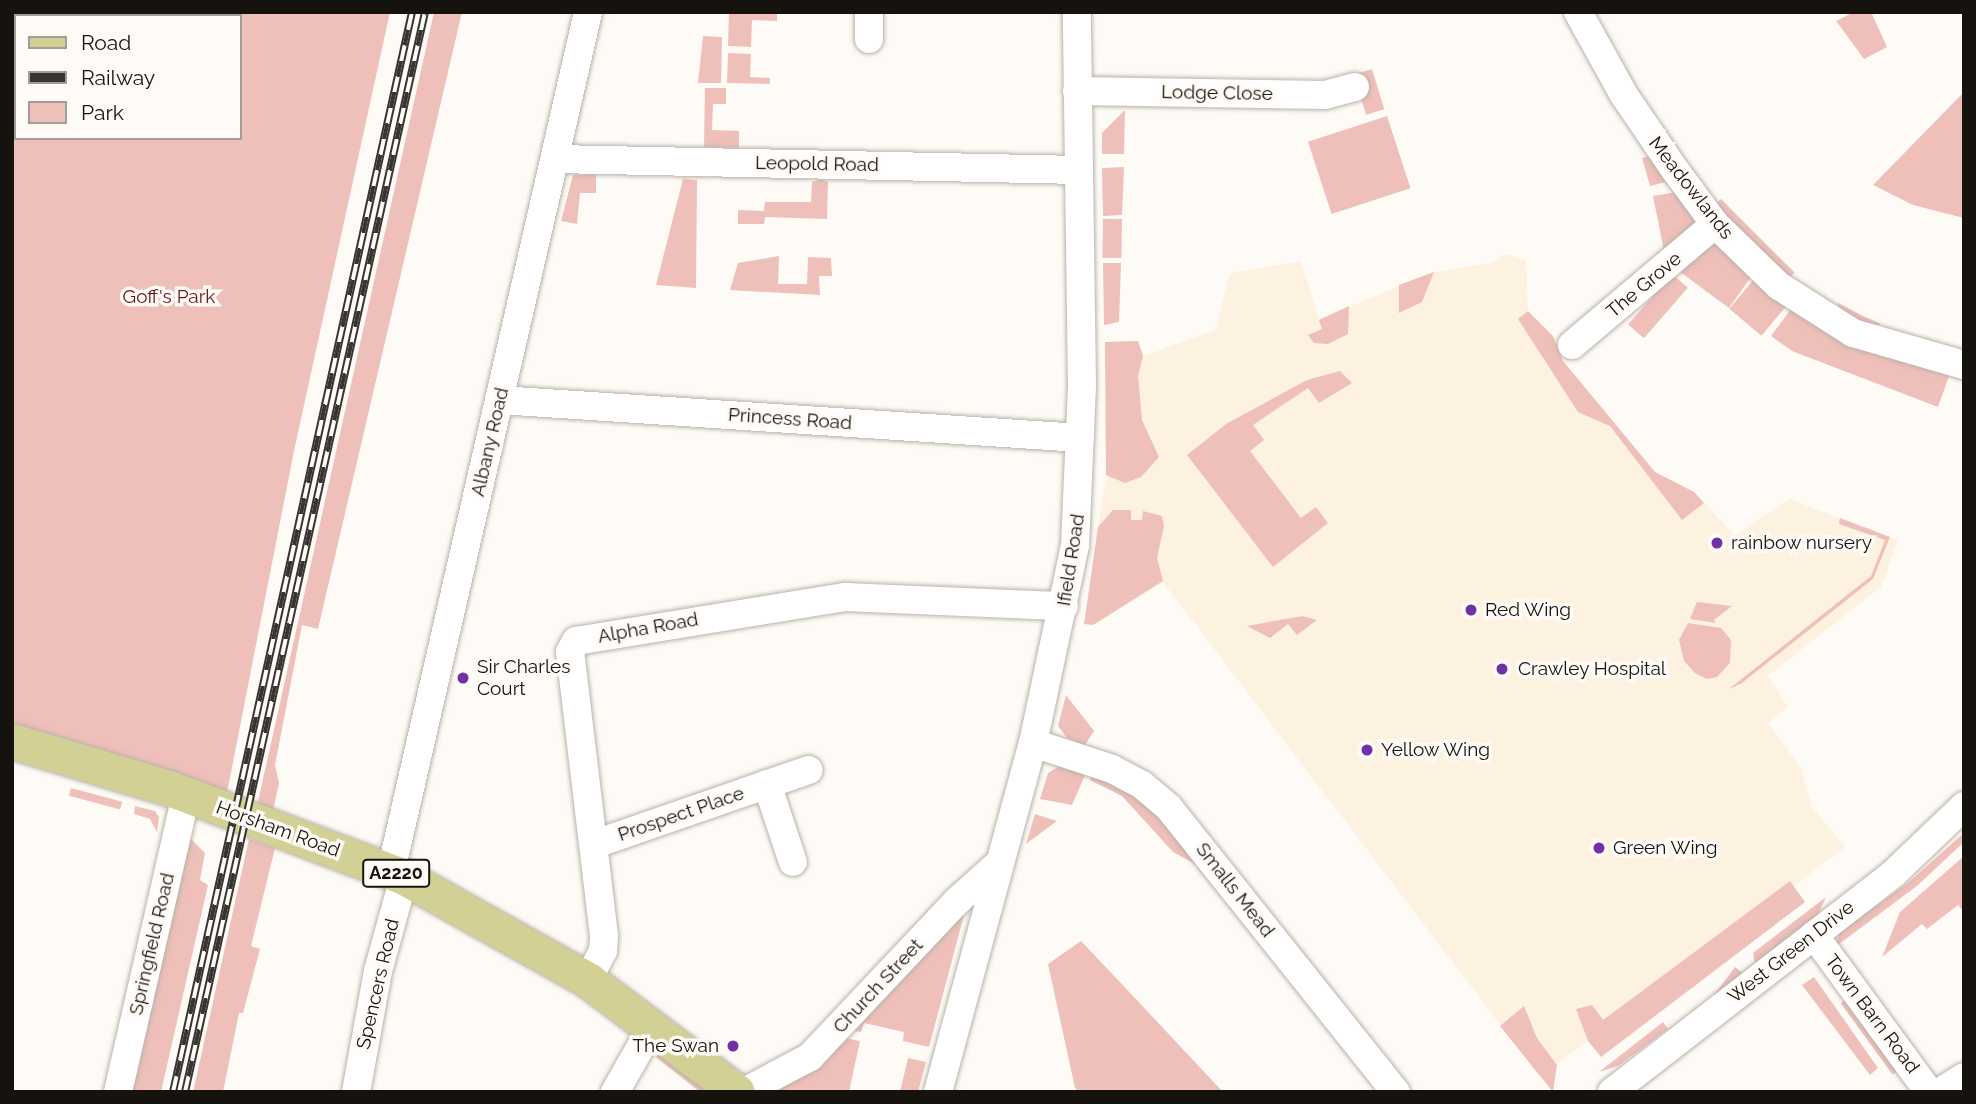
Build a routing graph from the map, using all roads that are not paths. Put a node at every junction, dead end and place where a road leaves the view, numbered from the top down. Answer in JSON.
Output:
{"nodes":[{"id":1,"x":589,"y":12,"type":"edge"},
{"id":2,"x":1077,"y":12,"type":"edge"},
{"id":3,"x":1578,"y":12,"type":"edge"},
{"id":4,"x":1356,"y":87,"type":"dead end"},
{"id":5,"x":1077,"y":91,"type":"junction"},
{"id":6,"x":555,"y":159,"type":"junction"},
{"id":7,"x":1079,"y":170,"type":"junction"},
{"id":8,"x":1715,"y":224,"type":"junction"},
{"id":9,"x":1572,"y":345,"type":"dead end"},
{"id":10,"x":1964,"y":365,"type":"edge"},
{"id":11,"x":499,"y":400,"type":"junction"},
{"id":12,"x":1080,"y":438,"type":"junction"},
{"id":13,"x":1064,"y":606,"type":"junction"},
{"id":14,"x":12,"y":741,"type":"edge"},
{"id":15,"x":1033,"y":743,"type":"junction"},
{"id":16,"x":809,"y":770,"type":"dead end"},
{"id":17,"x":767,"y":784,"type":"junction"},
{"id":18,"x":186,"y":796,"type":"junction"},
{"id":19,"x":1964,"y":806,"type":"edge"},
{"id":20,"x":595,"y":844,"type":"junction"},
{"id":21,"x":793,"y":862,"type":"dead end"},
{"id":22,"x":999,"y":862,"type":"junction"},
{"id":23,"x":397,"y":874,"type":"junction"},
{"id":24,"x":1814,"y":935,"type":"junction"},
{"id":25,"x":588,"y":980,"type":"junction"},
{"id":26,"x":653,"y":1025,"type":"junction"},
{"id":27,"x":1964,"y":1077,"type":"edge"},
{"id":28,"x":118,"y":1092,"type":"edge"},
{"id":29,"x":355,"y":1092,"type":"edge"},
{"id":30,"x":615,"y":1092,"type":"edge"},
{"id":31,"x":737,"y":1092,"type":"edge"},
{"id":32,"x":744,"y":1092,"type":"edge"},
{"id":33,"x":938,"y":1092,"type":"edge"},
{"id":34,"x":1396,"y":1092,"type":"edge"},
{"id":35,"x":1612,"y":1092,"type":"edge"},
{"id":36,"x":1929,"y":1092,"type":"edge"},
{"id":37,"x":1940,"y":1092,"type":"edge"}],
"edges":[{"from":1,"to":6,"type":"street","name":"Albany Road"},
{"from":2,"to":5,"type":"street","name":"Ifield Road"},
{"from":3,"to":8,"type":"street","name":"Meadowlands"},
{"from":4,"to":5,"type":"street","name":"Lodge Close"},
{"from":5,"to":7,"type":"street","name":"Ifield Road"},
{"from":6,"to":7,"type":"street","name":"Leopold Road"},
{"from":6,"to":11,"type":"street","name":"Albany Road"},
{"from":7,"to":12,"type":"street","name":"Ifield Road"},
{"from":8,"to":9,"type":"street","name":"The Grove"},
{"from":8,"to":10,"type":"street","name":"Meadowlands"},
{"from":11,"to":12,"type":"street","name":"Princess Road"},
{"from":11,"to":23,"type":"street","name":"Albany Road"},
{"from":12,"to":13,"type":"street","name":"Ifield Road"},
{"from":13,"to":15,"type":"street","name":"Ifield Road"},
{"from":13,"to":20,"type":"street","name":"Alpha Road"},
{"from":14,"to":18,"type":"main road","name":"Horsham Road","number":"A2220"},
{"from":15,"to":22,"type":"street","name":"Ifield Road"},
{"from":15,"to":34,"type":"street","name":"Smalls Mead"},
{"from":16,"to":17,"type":"street","name":"Prospect Place"},
{"from":17,"to":20,"type":"street","name":"Prospect Place"},
{"from":17,"to":21,"type":"street","name":"Prospect Place"},
{"from":18,"to":23,"type":"main road","name":"Horsham Road","number":"A2220"},
{"from":18,"to":28,"type":"street","name":"Springfield Road"},
{"from":19,"to":24,"type":"street","name":"West Green Drive"},
{"from":20,"to":25,"type":"street","name":"Alpha Road"},
{"from":22,"to":32,"type":"street","name":"Church Street"},
{"from":22,"to":33,"type":"street","name":"Ifield Road"},
{"from":23,"to":25,"type":"main road","name":"Horsham Road","number":"A2220"},
{"from":23,"to":29,"type":"street","name":"Spencers Road"},
{"from":24,"to":35,"type":"street","name":"West Green Drive"},
{"from":24,"to":36,"type":"street","name":"Town Barn Road"},
{"from":25,"to":26,"type":"main road","name":"Horsham Road","number":"A2220"},
{"from":26,"to":30,"type":"street"},
{"from":26,"to":31,"type":"main road","name":"Horsham Road","number":"A2220"},
{"from":27,"to":37,"type":"street"}]}
